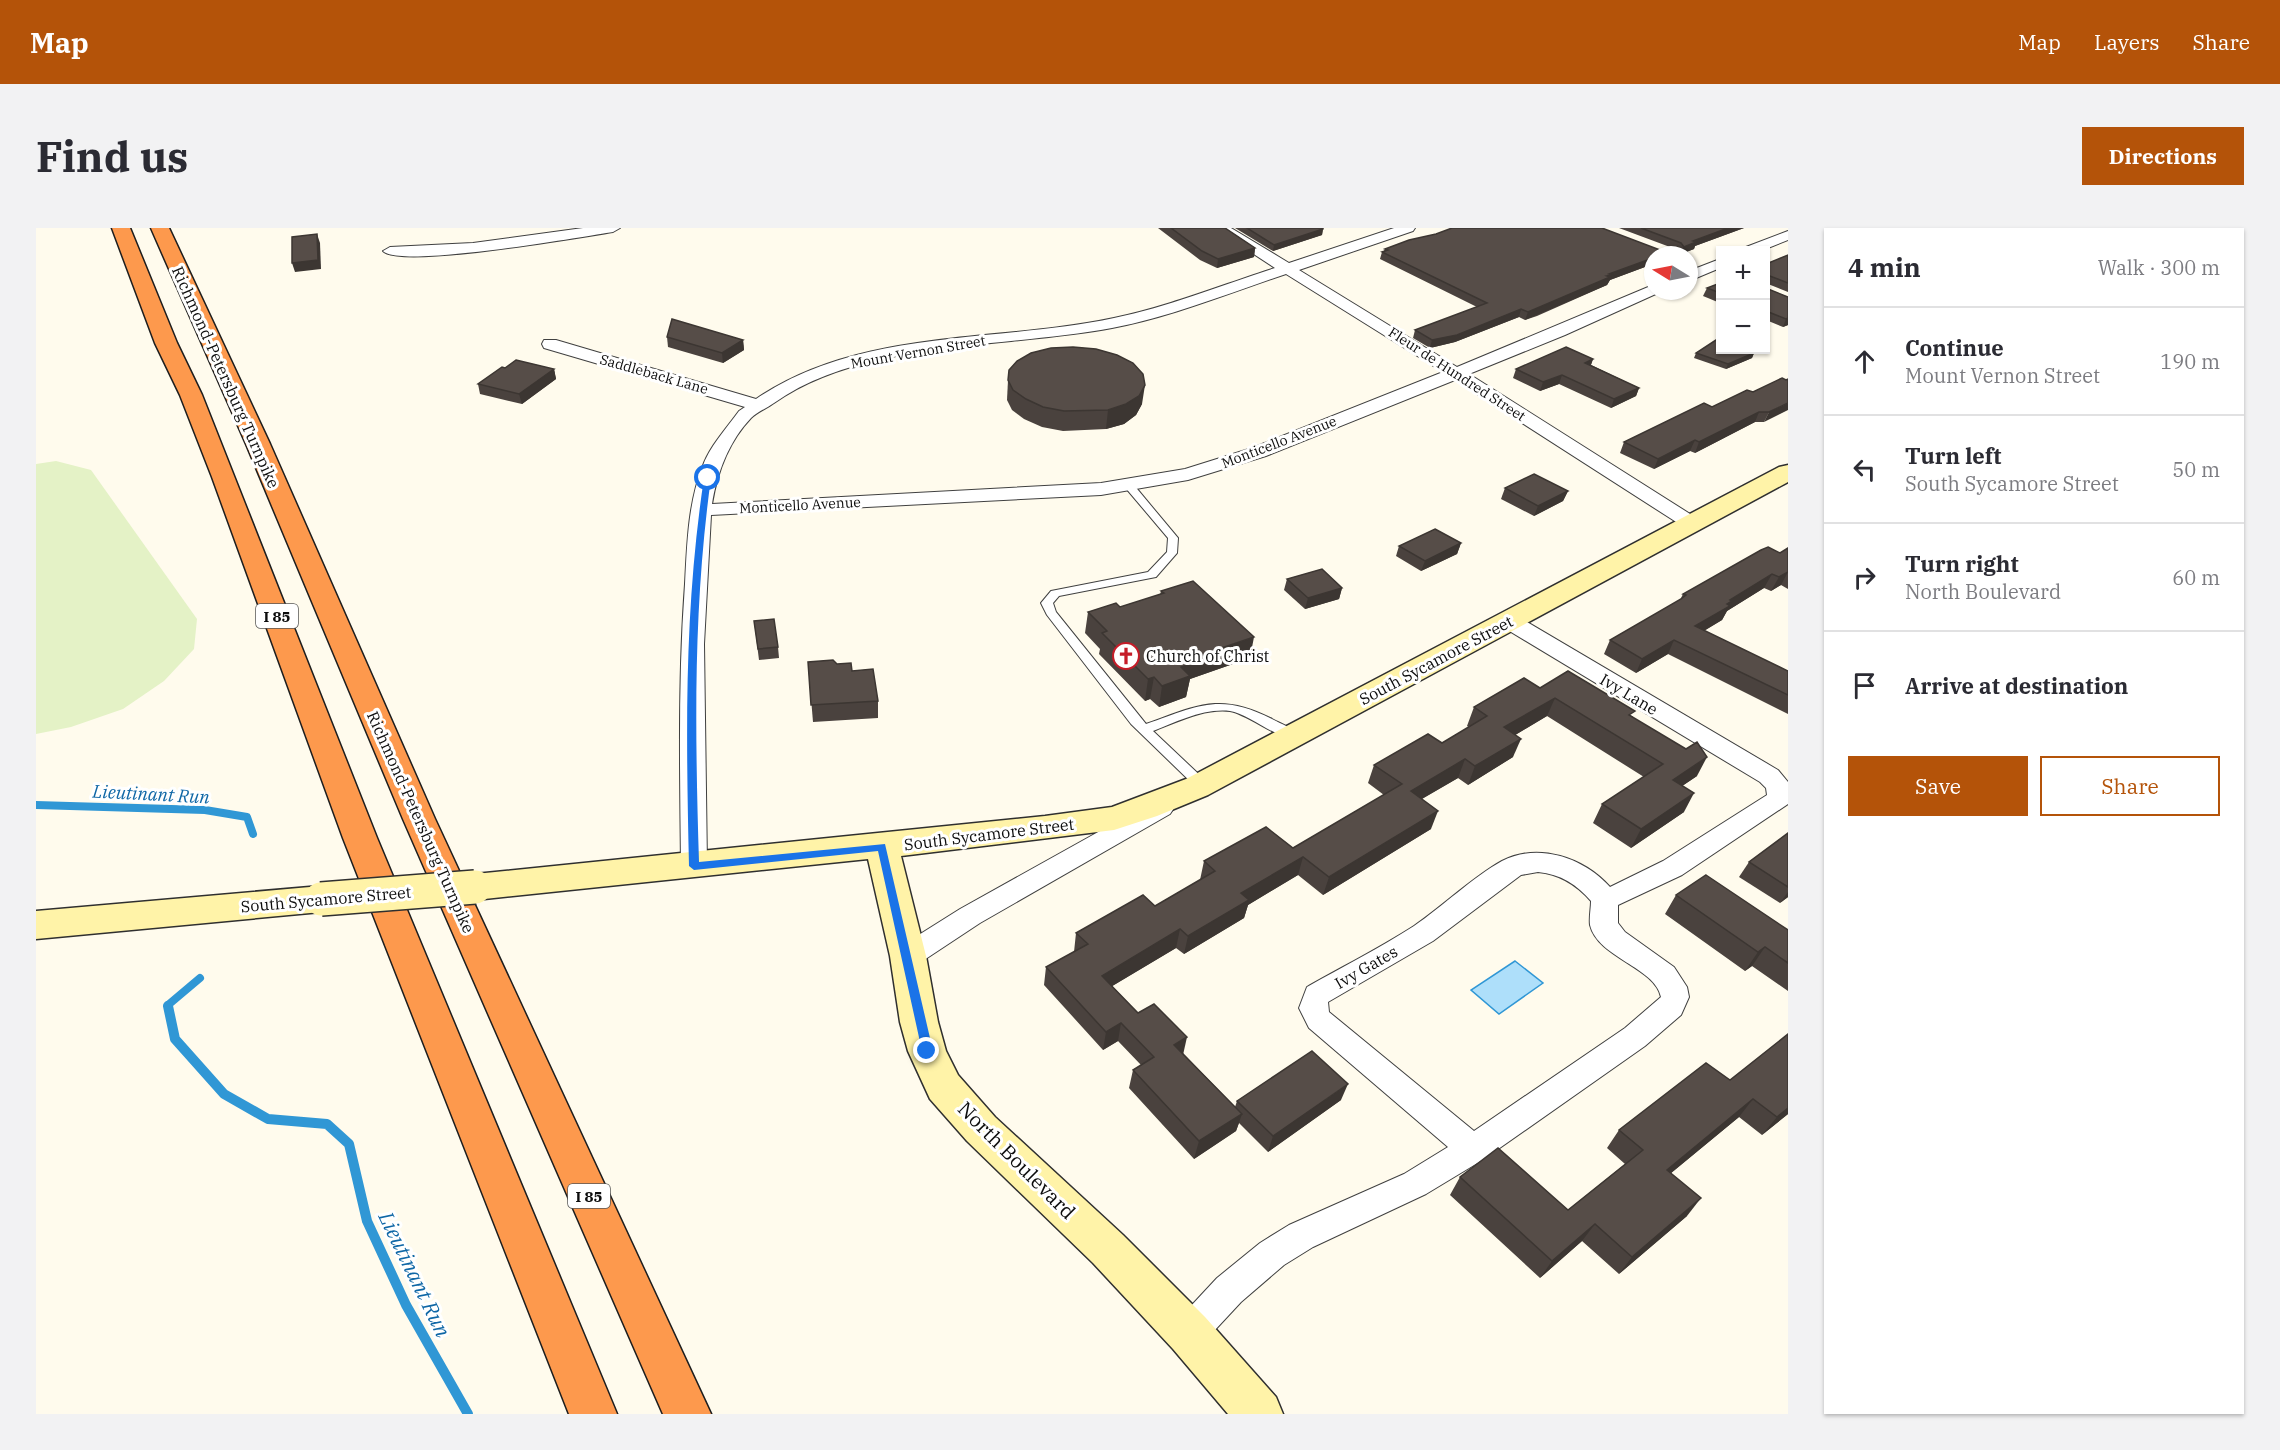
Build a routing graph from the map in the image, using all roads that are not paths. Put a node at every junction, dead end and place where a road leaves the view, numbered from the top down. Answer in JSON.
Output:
{"nodes":[{"id":1,"x":121,"y":228,"type":"edge"},
{"id":2,"x":160,"y":228,"type":"edge"},
{"id":3,"x":613,"y":228,"type":"edge"},
{"id":4,"x":1221,"y":228,"type":"edge"},
{"id":5,"x":1408,"y":228,"type":"edge"},
{"id":6,"x":1788,"y":235,"type":"edge"},
{"id":7,"x":1761,"y":246,"type":"edge"},
{"id":8,"x":390,"y":251,"type":"dead end"},
{"id":9,"x":1698,"y":264,"type":"edge"},
{"id":10,"x":1289,"y":268,"type":"junction"},
{"id":11,"x":1716,"y":269,"type":"edge"},
{"id":12,"x":1698,"y":274,"type":"edge"},
{"id":13,"x":1644,"y":294,"type":"edge"},
{"id":14,"x":550,"y":344,"type":"dead end"},
{"id":15,"x":1454,"y":372,"type":"junction"},
{"id":16,"x":758,"y":405,"type":"junction"},
{"id":17,"x":1788,"y":472,"type":"edge"},
{"id":18,"x":1129,"y":486,"type":"junction"},
{"id":19,"x":703,"y":510,"type":"junction"},
{"id":20,"x":1690,"y":524,"type":"junction"},
{"id":21,"x":1509,"y":621,"type":"junction"},
{"id":22,"x":1144,"y":729,"type":"junction"},
{"id":23,"x":1294,"y":736,"type":"junction"},
{"id":24,"x":1200,"y":786,"type":"junction"},
{"id":25,"x":882,"y":847,"type":"junction"},
{"id":26,"x":694,"y":866,"type":"junction"},
{"id":27,"x":1605,"y":899,"type":"junction"},
{"id":28,"x":36,"y":925,"type":"edge"},
{"id":29,"x":908,"y":956,"type":"junction"},
{"id":30,"x":1473,"y":1149,"type":"junction"},
{"id":31,"x":1189,"y":1333,"type":"junction"},
{"id":32,"x":593,"y":1414,"type":"edge"},
{"id":33,"x":687,"y":1414,"type":"edge"},
{"id":34,"x":1259,"y":1414,"type":"edge"}],
"edges":[{"from":1,"to":32,"type":"highway","number":"I 85"},
{"from":2,"to":33,"type":"highway","name":"Richmond-Petersburg Turnpike","number":"I 85"},
{"from":3,"to":8,"type":"street"},
{"from":4,"to":10,"type":"street","name":"Fleur de Hundred Street"},
{"from":5,"to":10,"type":"street","name":"Mount Vernon Street"},
{"from":6,"to":7,"type":"street"},
{"from":9,"to":11,"type":"street"},
{"from":10,"to":15,"type":"street","name":"Fleur de Hundred Street"},
{"from":10,"to":16,"type":"street","name":"Mount Vernon Street"},
{"from":11,"to":12,"type":"street"},
{"from":13,"to":15,"type":"street","name":"Monticello Avenue"},
{"from":14,"to":16,"type":"street","name":"Saddleback Lane"},
{"from":15,"to":18,"type":"street","name":"Monticello Avenue"},
{"from":15,"to":20,"type":"street","name":"Fleur de Hundred Street"},
{"from":16,"to":19,"type":"street","name":"Mount Vernon Street"},
{"from":17,"to":20,"type":"main road","name":"South Sycamore Street"},
{"from":18,"to":19,"type":"street","name":"Monticello Avenue"},
{"from":18,"to":22,"type":"lane"},
{"from":19,"to":26,"type":"street","name":"Mount Vernon Street"},
{"from":20,"to":21,"type":"main road","name":"South Sycamore Street"},
{"from":21,"to":23,"type":"main road","name":"South Sycamore Street"},
{"from":21,"to":27,"type":"street","name":"Ivy Lane"},
{"from":22,"to":23,"type":"lane"},
{"from":22,"to":24,"type":"lane"},
{"from":23,"to":24,"type":"main road","name":"South Sycamore Street"},
{"from":24,"to":25,"type":"main road","name":"South Sycamore Street"},
{"from":24,"to":29,"type":"street"},
{"from":25,"to":26,"type":"main road","name":"South Sycamore Street"},
{"from":25,"to":29,"type":"main road","name":"North Boulevard"},
{"from":26,"to":28,"type":"main road","name":"South Sycamore Street","bridge":true},
{"from":27,"to":30,"type":"street"},
{"from":27,"to":30,"type":"street","name":"Ivy Gates"},
{"from":29,"to":31,"type":"main road","name":"North Boulevard"},
{"from":30,"to":31,"type":"street"},
{"from":31,"to":34,"type":"main road","name":"North Boulevard"}]}
